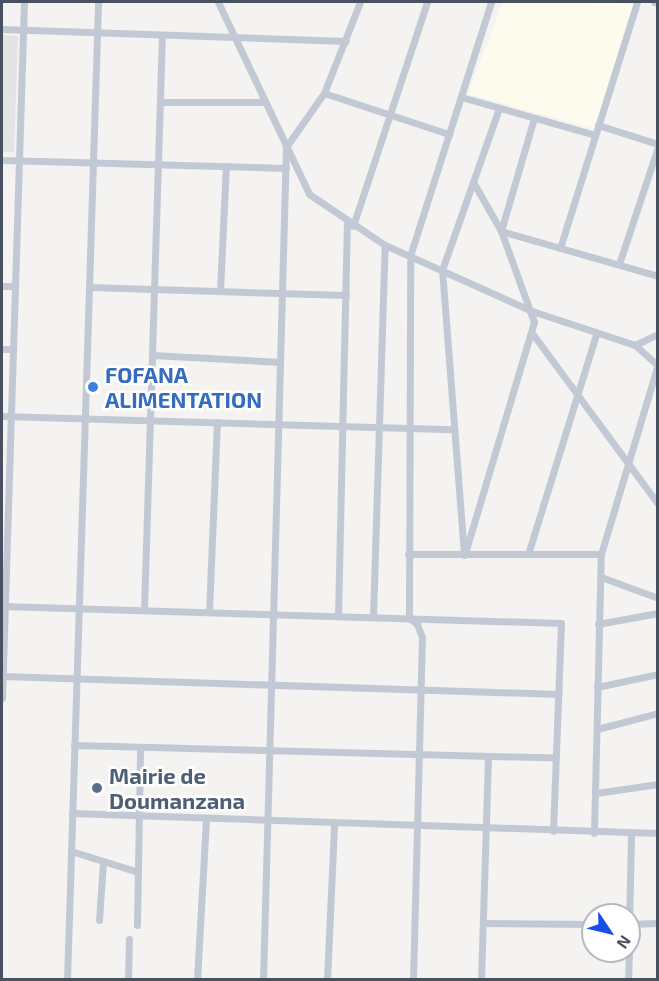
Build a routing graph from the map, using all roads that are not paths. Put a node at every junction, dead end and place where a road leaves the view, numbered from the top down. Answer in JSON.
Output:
{"nodes":[{"id":1,"x":24,"y":2,"type":"edge"},
{"id":2,"x":98,"y":2,"type":"edge"},
{"id":3,"x":218,"y":2,"type":"edge"},
{"id":4,"x":360,"y":2,"type":"edge"},
{"id":5,"x":427,"y":2,"type":"edge"},
{"id":6,"x":491,"y":2,"type":"edge"},
{"id":7,"x":637,"y":2,"type":"edge"},
{"id":8,"x":2,"y":29,"type":"edge"},
{"id":9,"x":24,"y":30,"type":"junction"},
{"id":10,"x":97,"y":32,"type":"junction"},
{"id":11,"x":162,"y":34,"type":"junction"},
{"id":12,"x":234,"y":37,"type":"junction"},
{"id":13,"x":346,"y":41,"type":"junction"},
{"id":14,"x":324,"y":93,"type":"junction"},
{"id":15,"x":461,"y":97,"type":"junction"},
{"id":16,"x":160,"y":102,"type":"junction"},
{"id":17,"x":265,"y":102,"type":"junction"},
{"id":18,"x":499,"y":108,"type":"junction"},
{"id":19,"x":390,"y":115,"type":"junction"},
{"id":20,"x":534,"y":118,"type":"junction"},
{"id":21,"x":598,"y":125,"type":"junction"},
{"id":22,"x":449,"y":134,"type":"junction"},
{"id":23,"x":595,"y":135,"type":"junction"},
{"id":24,"x":657,"y":145,"type":"edge"},
{"id":25,"x":286,"y":147,"type":"junction"},
{"id":26,"x":2,"y":160,"type":"edge"},
{"id":27,"x":19,"y":160,"type":"junction"},
{"id":28,"x":93,"y":162,"type":"junction"},
{"id":29,"x":158,"y":164,"type":"junction"},
{"id":30,"x":226,"y":166,"type":"junction"},
{"id":31,"x":286,"y":168,"type":"junction"},
{"id":32,"x":473,"y":182,"type":"junction"},
{"id":33,"x":350,"y":224,"type":"junction"},
{"id":34,"x":501,"y":231,"type":"junction"},
{"id":35,"x":385,"y":246,"type":"junction"},
{"id":36,"x":560,"y":248,"type":"junction"},
{"id":37,"x":410,"y":256,"type":"junction"},
{"id":38,"x":619,"y":264,"type":"junction"},
{"id":39,"x":442,"y":270,"type":"junction"},
{"id":40,"x":657,"y":276,"type":"edge"},
{"id":41,"x":2,"y":286,"type":"edge"},
{"id":42,"x":15,"y":286,"type":"junction"},
{"id":43,"x":89,"y":287,"type":"junction"},
{"id":44,"x":154,"y":289,"type":"junction"},
{"id":45,"x":220,"y":291,"type":"junction"},
{"id":46,"x":282,"y":293,"type":"junction"},
{"id":47,"x":346,"y":296,"type":"junction"},
{"id":48,"x":532,"y":310,"type":"junction"},
{"id":49,"x":597,"y":332,"type":"junction"},
{"id":50,"x":532,"y":333,"type":"junction"},
{"id":51,"x":657,"y":334,"type":"edge"},
{"id":52,"x":634,"y":345,"type":"junction"},
{"id":53,"x":2,"y":349,"type":"edge"},
{"id":54,"x":13,"y":350,"type":"junction"},
{"id":55,"x":152,"y":355,"type":"junction"},
{"id":56,"x":280,"y":362,"type":"junction"},
{"id":57,"x":657,"y":365,"type":"edge"},
{"id":58,"x":577,"y":395,"type":"junction"},
{"id":59,"x":2,"y":416,"type":"edge"},
{"id":60,"x":11,"y":416,"type":"junction"},
{"id":61,"x":85,"y":418,"type":"junction"},
{"id":62,"x":150,"y":420,"type":"junction"},
{"id":63,"x":217,"y":422,"type":"junction"},
{"id":64,"x":278,"y":424,"type":"junction"},
{"id":65,"x":346,"y":426,"type":"junction"},
{"id":66,"x":380,"y":427,"type":"junction"},
{"id":67,"x":409,"y":427,"type":"junction"},
{"id":68,"x":452,"y":429,"type":"junction"},
{"id":69,"x":627,"y":464,"type":"junction"},
{"id":70,"x":657,"y":504,"type":"edge"},
{"id":71,"x":529,"y":551,"type":"junction"},
{"id":72,"x":408,"y":554,"type":"junction"},
{"id":73,"x":601,"y":554,"type":"junction"},
{"id":74,"x":464,"y":555,"type":"junction"},
{"id":75,"x":601,"y":577,"type":"junction"},
{"id":76,"x":657,"y":598,"type":"edge"},
{"id":77,"x":3,"y":606,"type":"edge"},
{"id":78,"x":79,"y":608,"type":"junction"},
{"id":79,"x":144,"y":610,"type":"junction"},
{"id":80,"x":209,"y":612,"type":"junction"},
{"id":81,"x":657,"y":613,"type":"edge"},
{"id":82,"x":273,"y":614,"type":"junction"},
{"id":83,"x":338,"y":616,"type":"junction"},
{"id":84,"x":373,"y":617,"type":"junction"},
{"id":85,"x":409,"y":618,"type":"junction"},
{"id":86,"x":598,"y":624,"type":"junction"},
{"id":87,"x":657,"y":674,"type":"edge"},
{"id":88,"x":2,"y":676,"type":"edge"},
{"id":89,"x":76,"y":678,"type":"junction"},
{"id":90,"x":271,"y":685,"type":"junction"},
{"id":91,"x":597,"y":687,"type":"junction"},
{"id":92,"x":422,"y":690,"type":"junction"},
{"id":93,"x":558,"y":694,"type":"junction"},
{"id":94,"x":2,"y":698,"type":"edge"},
{"id":95,"x":657,"y":713,"type":"edge"},
{"id":96,"x":597,"y":729,"type":"junction"},
{"id":97,"x":75,"y":745,"type":"junction"},
{"id":98,"x":140,"y":747,"type":"junction"},
{"id":99,"x":269,"y":750,"type":"junction"},
{"id":100,"x":420,"y":754,"type":"junction"},
{"id":101,"x":488,"y":756,"type":"junction"},
{"id":102,"x":556,"y":758,"type":"junction"},
{"id":103,"x":657,"y":784,"type":"edge"},
{"id":104,"x":596,"y":794,"type":"junction"},
{"id":105,"x":72,"y":813,"type":"junction"},
{"id":106,"x":139,"y":816,"type":"junction"},
{"id":107,"x":206,"y":819,"type":"junction"},
{"id":108,"x":267,"y":821,"type":"junction"},
{"id":109,"x":334,"y":823,"type":"junction"},
{"id":110,"x":418,"y":826,"type":"junction"},
{"id":111,"x":486,"y":829,"type":"junction"},
{"id":112,"x":553,"y":831,"type":"junction"},
{"id":113,"x":594,"y":833,"type":"junction"},
{"id":114,"x":657,"y":833,"type":"edge"},
{"id":115,"x":630,"y":834,"type":"junction"},
{"id":116,"x":71,"y":851,"type":"junction"},
{"id":117,"x":103,"y":861,"type":"junction"},
{"id":118,"x":138,"y":872,"type":"junction"},
{"id":119,"x":629,"y":903,"type":"edge"},
{"id":120,"x":99,"y":920,"type":"dead end"},
{"id":121,"x":483,"y":922,"type":"junction"},
{"id":122,"x":581,"y":924,"type":"edge"},
{"id":123,"x":657,"y":924,"type":"edge"},
{"id":124,"x":137,"y":925,"type":"dead end"},
{"id":125,"x":641,"y":925,"type":"edge"},
{"id":126,"x":129,"y":939,"type":"dead end"},
{"id":127,"x":629,"y":963,"type":"edge"},
{"id":128,"x":67,"y":980,"type":"edge"},
{"id":129,"x":128,"y":980,"type":"edge"},
{"id":130,"x":197,"y":980,"type":"edge"},
{"id":131,"x":262,"y":980,"type":"edge"},
{"id":132,"x":327,"y":980,"type":"edge"},
{"id":133,"x":413,"y":980,"type":"edge"},
{"id":134,"x":481,"y":980,"type":"edge"},
{"id":135,"x":628,"y":980,"type":"edge"}],
"edges":[{"from":1,"to":9,"type":"street"},
{"from":2,"to":10,"type":"street"},
{"from":3,"to":12,"type":"street"},
{"from":4,"to":13,"type":"street"},
{"from":5,"to":19,"type":"street"},
{"from":6,"to":15,"type":"street"},
{"from":7,"to":21,"type":"street"},
{"from":8,"to":9,"type":"street"},
{"from":9,"to":10,"type":"street"},
{"from":9,"to":27,"type":"street"},
{"from":10,"to":11,"type":"street"},
{"from":10,"to":28,"type":"street"},
{"from":11,"to":12,"type":"street"},
{"from":11,"to":16,"type":"street"},
{"from":12,"to":13,"type":"street"},
{"from":12,"to":17,"type":"street"},
{"from":13,"to":14,"type":"street"},
{"from":14,"to":19,"type":"street"},
{"from":14,"to":25,"type":"street"},
{"from":15,"to":18,"type":"street"},
{"from":15,"to":22,"type":"street"},
{"from":16,"to":17,"type":"street"},
{"from":16,"to":29,"type":"street"},
{"from":17,"to":25,"type":"street"},
{"from":18,"to":20,"type":"street"},
{"from":18,"to":32,"type":"street"},
{"from":19,"to":22,"type":"street"},
{"from":19,"to":33,"type":"street"},
{"from":20,"to":23,"type":"street"},
{"from":20,"to":34,"type":"street"},
{"from":21,"to":23,"type":"street"},
{"from":21,"to":24,"type":"street"},
{"from":22,"to":37,"type":"street"},
{"from":23,"to":36,"type":"street"},
{"from":24,"to":38,"type":"street"},
{"from":25,"to":31,"type":"street"},
{"from":25,"to":33,"type":"street"},
{"from":26,"to":27,"type":"street"},
{"from":27,"to":28,"type":"street"},
{"from":27,"to":42,"type":"street"},
{"from":28,"to":29,"type":"street"},
{"from":28,"to":43,"type":"street"},
{"from":29,"to":30,"type":"street"},
{"from":29,"to":44,"type":"street"},
{"from":30,"to":31,"type":"street"},
{"from":30,"to":45,"type":"street"},
{"from":31,"to":46,"type":"street"},
{"from":32,"to":34,"type":"street"},
{"from":32,"to":39,"type":"street"},
{"from":33,"to":35,"type":"street"},
{"from":33,"to":47,"type":"street"},
{"from":34,"to":36,"type":"street"},
{"from":34,"to":48,"type":"street"},
{"from":35,"to":37,"type":"street"},
{"from":35,"to":66,"type":"street"},
{"from":36,"to":38,"type":"street"},
{"from":37,"to":39,"type":"street"},
{"from":37,"to":67,"type":"street"},
{"from":38,"to":40,"type":"street"},
{"from":39,"to":48,"type":"street"},
{"from":39,"to":68,"type":"street"},
{"from":41,"to":42,"type":"street"},
{"from":42,"to":54,"type":"street"},
{"from":43,"to":44,"type":"street"},
{"from":43,"to":61,"type":"street"},
{"from":44,"to":45,"type":"street"},
{"from":44,"to":55,"type":"street"},
{"from":45,"to":46,"type":"street"},
{"from":46,"to":47,"type":"street"},
{"from":46,"to":56,"type":"street"},
{"from":47,"to":65,"type":"street"},
{"from":48,"to":49,"type":"street"},
{"from":48,"to":50,"type":"street"},
{"from":49,"to":52,"type":"street"},
{"from":49,"to":58,"type":"street"},
{"from":50,"to":58,"type":"street"},
{"from":50,"to":74,"type":"street"},
{"from":51,"to":52,"type":"street"},
{"from":52,"to":57,"type":"street"},
{"from":53,"to":54,"type":"street"},
{"from":54,"to":60,"type":"street"},
{"from":55,"to":56,"type":"street"},
{"from":55,"to":62,"type":"street"},
{"from":56,"to":64,"type":"street"},
{"from":57,"to":69,"type":"street"},
{"from":58,"to":69,"type":"street"},
{"from":58,"to":71,"type":"street"},
{"from":59,"to":60,"type":"street"},
{"from":60,"to":61,"type":"street"},
{"from":60,"to":77,"type":"street"},
{"from":61,"to":62,"type":"street"},
{"from":61,"to":78,"type":"street"},
{"from":62,"to":63,"type":"street"},
{"from":62,"to":79,"type":"street"},
{"from":63,"to":64,"type":"street"},
{"from":63,"to":80,"type":"street"},
{"from":64,"to":65,"type":"street"},
{"from":64,"to":82,"type":"street"},
{"from":65,"to":66,"type":"street"},
{"from":65,"to":83,"type":"street"},
{"from":66,"to":67,"type":"street"},
{"from":66,"to":84,"type":"street"},
{"from":67,"to":68,"type":"street"},
{"from":67,"to":72,"type":"street"},
{"from":68,"to":74,"type":"street"},
{"from":69,"to":70,"type":"street"},
{"from":69,"to":73,"type":"street"},
{"from":71,"to":73,"type":"street"},
{"from":71,"to":74,"type":"street"},
{"from":72,"to":74,"type":"street"},
{"from":72,"to":85,"type":"street"},
{"from":73,"to":75,"type":"street"},
{"from":75,"to":76,"type":"street"},
{"from":75,"to":86,"type":"street"},
{"from":77,"to":78,"type":"street"},
{"from":77,"to":88,"type":"street"},
{"from":78,"to":79,"type":"street"},
{"from":78,"to":89,"type":"street"},
{"from":79,"to":80,"type":"street"},
{"from":80,"to":82,"type":"street"},
{"from":81,"to":86,"type":"street"},
{"from":82,"to":83,"type":"street"},
{"from":82,"to":90,"type":"street"},
{"from":83,"to":84,"type":"street"},
{"from":84,"to":85,"type":"street"},
{"from":85,"to":92,"type":"street"},
{"from":85,"to":93,"type":"street"},
{"from":86,"to":91,"type":"street"},
{"from":87,"to":91,"type":"street"},
{"from":88,"to":89,"type":"street"},
{"from":88,"to":94,"type":"street"},
{"from":89,"to":90,"type":"street"},
{"from":89,"to":97,"type":"street"},
{"from":90,"to":92,"type":"street"},
{"from":90,"to":99,"type":"street"},
{"from":91,"to":96,"type":"street"},
{"from":92,"to":93,"type":"street"},
{"from":92,"to":100,"type":"street"},
{"from":93,"to":102,"type":"street"},
{"from":95,"to":96,"type":"street"},
{"from":96,"to":104,"type":"street"},
{"from":97,"to":98,"type":"street"},
{"from":97,"to":105,"type":"street"},
{"from":98,"to":99,"type":"street"},
{"from":98,"to":106,"type":"street"},
{"from":99,"to":100,"type":"street"},
{"from":99,"to":108,"type":"street"},
{"from":100,"to":101,"type":"street"},
{"from":100,"to":110,"type":"street"},
{"from":101,"to":102,"type":"street"},
{"from":101,"to":111,"type":"street"},
{"from":102,"to":112,"type":"street"},
{"from":103,"to":104,"type":"street"},
{"from":104,"to":113,"type":"street"},
{"from":105,"to":106,"type":"street"},
{"from":105,"to":116,"type":"street"},
{"from":106,"to":107,"type":"street"},
{"from":106,"to":118,"type":"street"},
{"from":107,"to":108,"type":"street"},
{"from":107,"to":130,"type":"street"},
{"from":108,"to":109,"type":"street"},
{"from":108,"to":131,"type":"street"},
{"from":109,"to":110,"type":"street"},
{"from":109,"to":132,"type":"street"},
{"from":110,"to":111,"type":"street"},
{"from":110,"to":133,"type":"street"},
{"from":111,"to":112,"type":"street"},
{"from":111,"to":121,"type":"street"},
{"from":112,"to":113,"type":"street"},
{"from":113,"to":115,"type":"street"},
{"from":114,"to":115,"type":"street"},
{"from":115,"to":119,"type":"street"},
{"from":116,"to":117,"type":"street"},
{"from":116,"to":128,"type":"street"},
{"from":117,"to":118,"type":"street"},
{"from":117,"to":120,"type":"street"},
{"from":118,"to":124,"type":"street"},
{"from":121,"to":122,"type":"street"},
{"from":121,"to":134,"type":"street"},
{"from":123,"to":125,"type":"street"},
{"from":126,"to":129,"type":"street"},
{"from":127,"to":135,"type":"street"}]}
